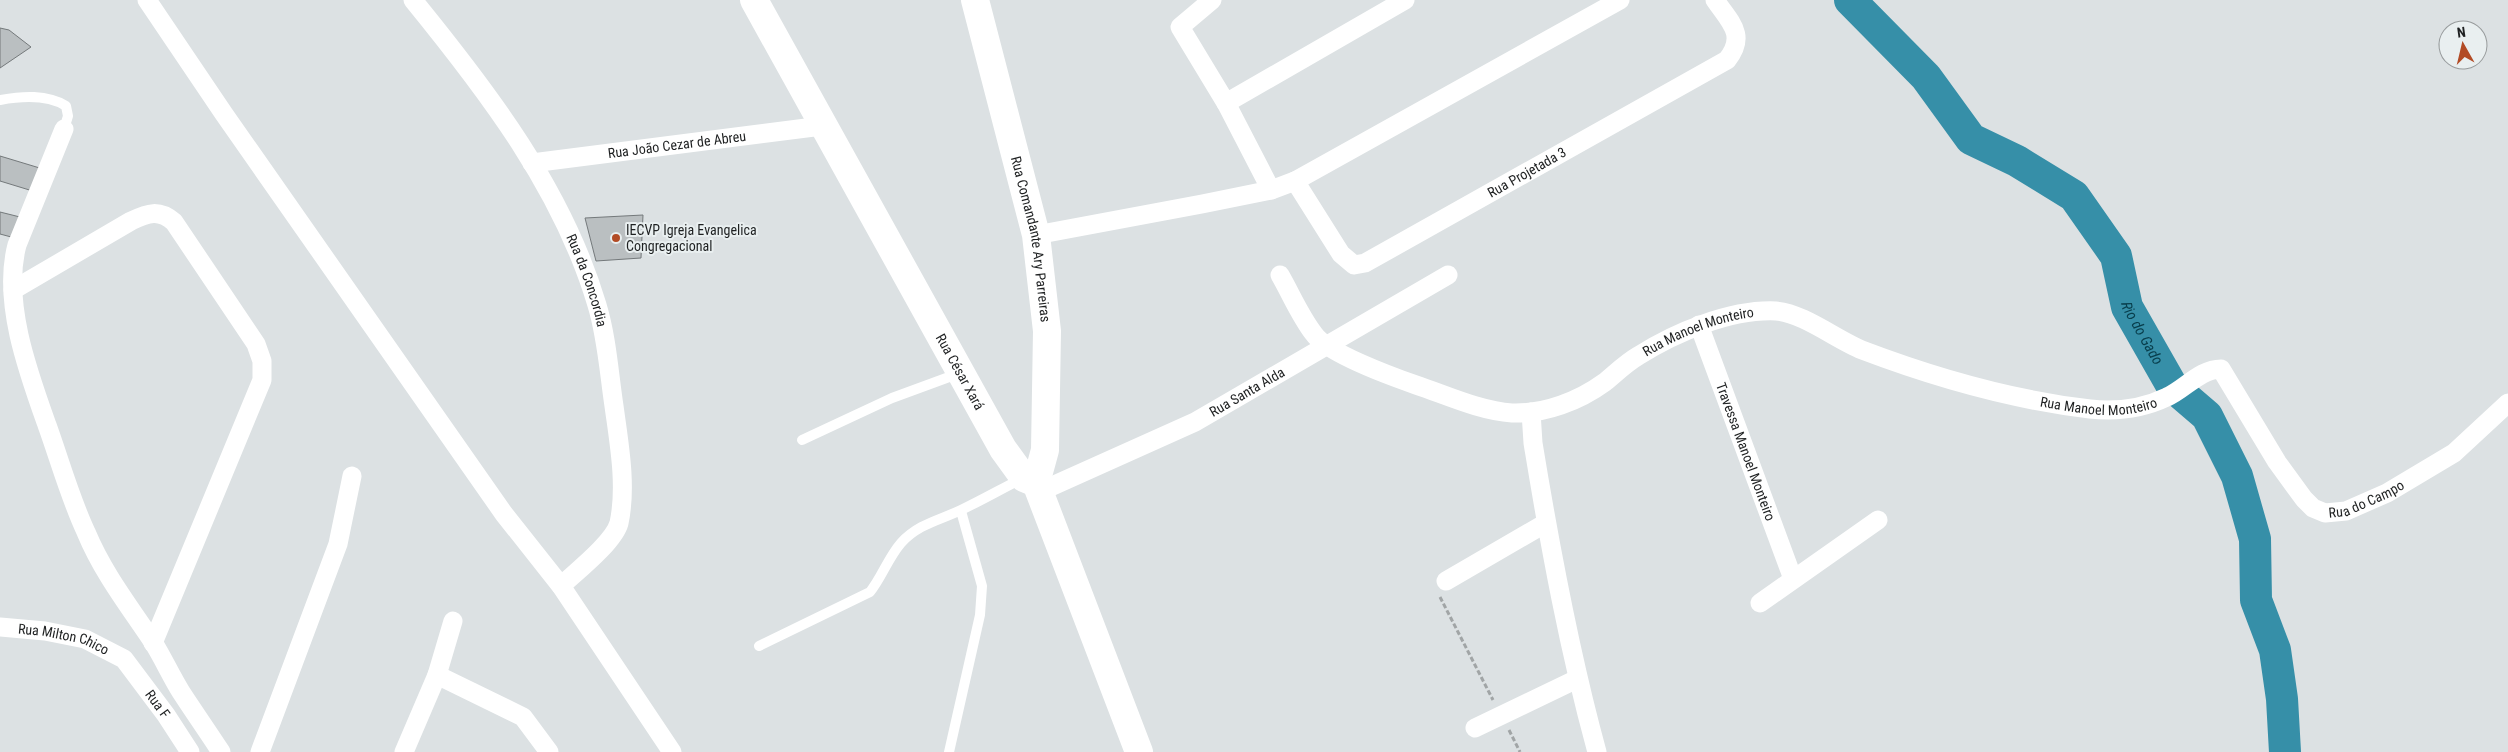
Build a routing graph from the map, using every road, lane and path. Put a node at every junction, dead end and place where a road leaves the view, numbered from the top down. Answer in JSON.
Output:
{"nodes":[{"id":1,"x":146,"y":0,"type":"edge"},
{"id":2,"x":413,"y":0,"type":"edge"},
{"id":3,"x":754,"y":0,"type":"edge"},
{"id":4,"x":975,"y":0,"type":"edge"},
{"id":5,"x":1212,"y":0,"type":"edge"},
{"id":6,"x":1405,"y":0,"type":"edge"},
{"id":7,"x":1620,"y":0,"type":"edge"},
{"id":8,"x":1714,"y":0,"type":"edge"},
{"id":9,"x":0,"y":100,"type":"edge"},
{"id":10,"x":1226,"y":103,"type":"junction"},
{"id":11,"x":822,"y":126,"type":"junction"},
{"id":12,"x":64,"y":129,"type":"joint"},
{"id":13,"x":532,"y":163,"type":"junction"},
{"id":14,"x":1295,"y":181,"type":"junction"},
{"id":15,"x":1271,"y":190,"type":"junction"},
{"id":16,"x":1036,"y":235,"type":"junction"},
{"id":17,"x":1280,"y":275,"type":"dead end"},
{"id":18,"x":1448,"y":276,"type":"dead end"},
{"id":19,"x":13,"y":290,"type":"junction"},
{"id":20,"x":1699,"y":325,"type":"junction"},
{"id":21,"x":1326,"y":346,"type":"junction"},
{"id":22,"x":2211,"y":369,"type":"joint"},
{"id":23,"x":961,"y":373,"type":"junction"},
{"id":24,"x":2508,"y":403,"type":"edge"},
{"id":25,"x":1531,"y":412,"type":"junction"},
{"id":26,"x":1046,"y":434,"type":"junction"},
{"id":27,"x":802,"y":440,"type":"dead end"},
{"id":28,"x":1003,"y":449,"type":"junction"},
{"id":29,"x":352,"y":476,"type":"dead end"},
{"id":30,"x":1033,"y":484,"type":"junction"},
{"id":31,"x":961,"y":511,"type":"junction"},
{"id":32,"x":1878,"y":520,"type":"dead end"},
{"id":33,"x":1546,"y":523,"type":"junction"},
{"id":34,"x":1793,"y":580,"type":"junction"},
{"id":35,"x":1446,"y":581,"type":"joint"},
{"id":36,"x":561,"y":586,"type":"junction"},
{"id":37,"x":1760,"y":603,"type":"dead end"},
{"id":38,"x":452,"y":622,"type":"dead end"},
{"id":39,"x":0,"y":627,"type":"edge"},
{"id":40,"x":153,"y":643,"type":"junction"},
{"id":41,"x":759,"y":646,"type":"dead end"},
{"id":42,"x":124,"y":659,"type":"joint"},
{"id":43,"x":437,"y":675,"type":"junction"},
{"id":44,"x":1577,"y":679,"type":"junction"},
{"id":45,"x":1501,"y":716,"type":"junction"},
{"id":46,"x":1475,"y":728,"type":"dead end"},
{"id":47,"x":190,"y":752,"type":"edge"},
{"id":48,"x":221,"y":752,"type":"edge"},
{"id":49,"x":260,"y":752,"type":"edge"},
{"id":50,"x":404,"y":752,"type":"edge"},
{"id":51,"x":549,"y":752,"type":"edge"},
{"id":52,"x":672,"y":752,"type":"edge"},
{"id":53,"x":949,"y":752,"type":"edge"},
{"id":54,"x":1139,"y":752,"type":"edge"},
{"id":55,"x":1520,"y":752,"type":"edge"},
{"id":56,"x":1596,"y":752,"type":"edge"}],
"edges":[{"from":1,"to":36,"type":"street"},
{"from":2,"to":13,"type":"street","name":"Rua da Concordia"},
{"from":3,"to":11,"type":"main road","name":"Rua César Xará"},
{"from":4,"to":16,"type":"main road","name":"Rua Comandante Ary Parreiras"},
{"from":5,"to":10,"type":"street"},
{"from":6,"to":10,"type":"street"},
{"from":7,"to":14,"type":"street"},
{"from":8,"to":14,"type":"street","name":"Rua Projetada 3"},
{"from":9,"to":12,"type":"lane"},
{"from":10,"to":15,"type":"street"},
{"from":11,"to":13,"type":"street","name":"Rua João Cezar de Abreu"},
{"from":11,"to":23,"type":"main road","name":"Rua César Xará"},
{"from":12,"to":19,"type":"street"},
{"from":13,"to":36,"type":"street","name":"Rua da Concordia"},
{"from":14,"to":15,"type":"street"},
{"from":15,"to":16,"type":"street"},
{"from":16,"to":26,"type":"main road","name":"Rua Comandante Ary Parreiras"},
{"from":17,"to":21,"type":"street","name":"Rua Manoel Monteiro"},
{"from":18,"to":21,"type":"street","name":"Rua Santa Alda"},
{"from":19,"to":40,"type":"street"},
{"from":19,"to":40,"type":"street"},
{"from":20,"to":22,"type":"street","name":"Rua Manoel Monteiro"},
{"from":20,"to":25,"type":"street","name":"Rua Manoel Monteiro"},
{"from":20,"to":34,"type":"street","name":"Travessa Manoel Monteiro"},
{"from":21,"to":25,"type":"street","name":"Rua Manoel Monteiro"},
{"from":21,"to":30,"type":"street","name":"Rua Santa Alda"},
{"from":22,"to":24,"type":"street","name":"Rua do Campo"},
{"from":23,"to":27,"type":"lane"},
{"from":23,"to":28,"type":"main road","name":"Rua César Xará"},
{"from":25,"to":33,"type":"street"},
{"from":26,"to":28,"type":"main road"},
{"from":26,"to":30,"type":"main road","name":"Rua Comandante Ary Parreiras"},
{"from":28,"to":30,"type":"main road","name":"Rua César Xará"},
{"from":29,"to":49,"type":"street"},
{"from":30,"to":31,"type":"lane"},
{"from":30,"to":54,"type":"main road","name":"Rua César Xará"},
{"from":31,"to":41,"type":"lane"},
{"from":31,"to":53,"type":"lane"},
{"from":32,"to":34,"type":"street"},
{"from":33,"to":35,"type":"street"},
{"from":33,"to":44,"type":"street"},
{"from":34,"to":37,"type":"street"},
{"from":35,"to":45,"type":"path"},
{"from":36,"to":52,"type":"street"},
{"from":38,"to":43,"type":"street"},
{"from":39,"to":42,"type":"street","name":"Rua Milton Chico"},
{"from":40,"to":48,"type":"street"},
{"from":42,"to":47,"type":"street","name":"Rua F"},
{"from":43,"to":50,"type":"street"},
{"from":43,"to":51,"type":"street"},
{"from":44,"to":45,"type":"street"},
{"from":44,"to":56,"type":"street"},
{"from":45,"to":46,"type":"street"},
{"from":45,"to":55,"type":"path"}]}
